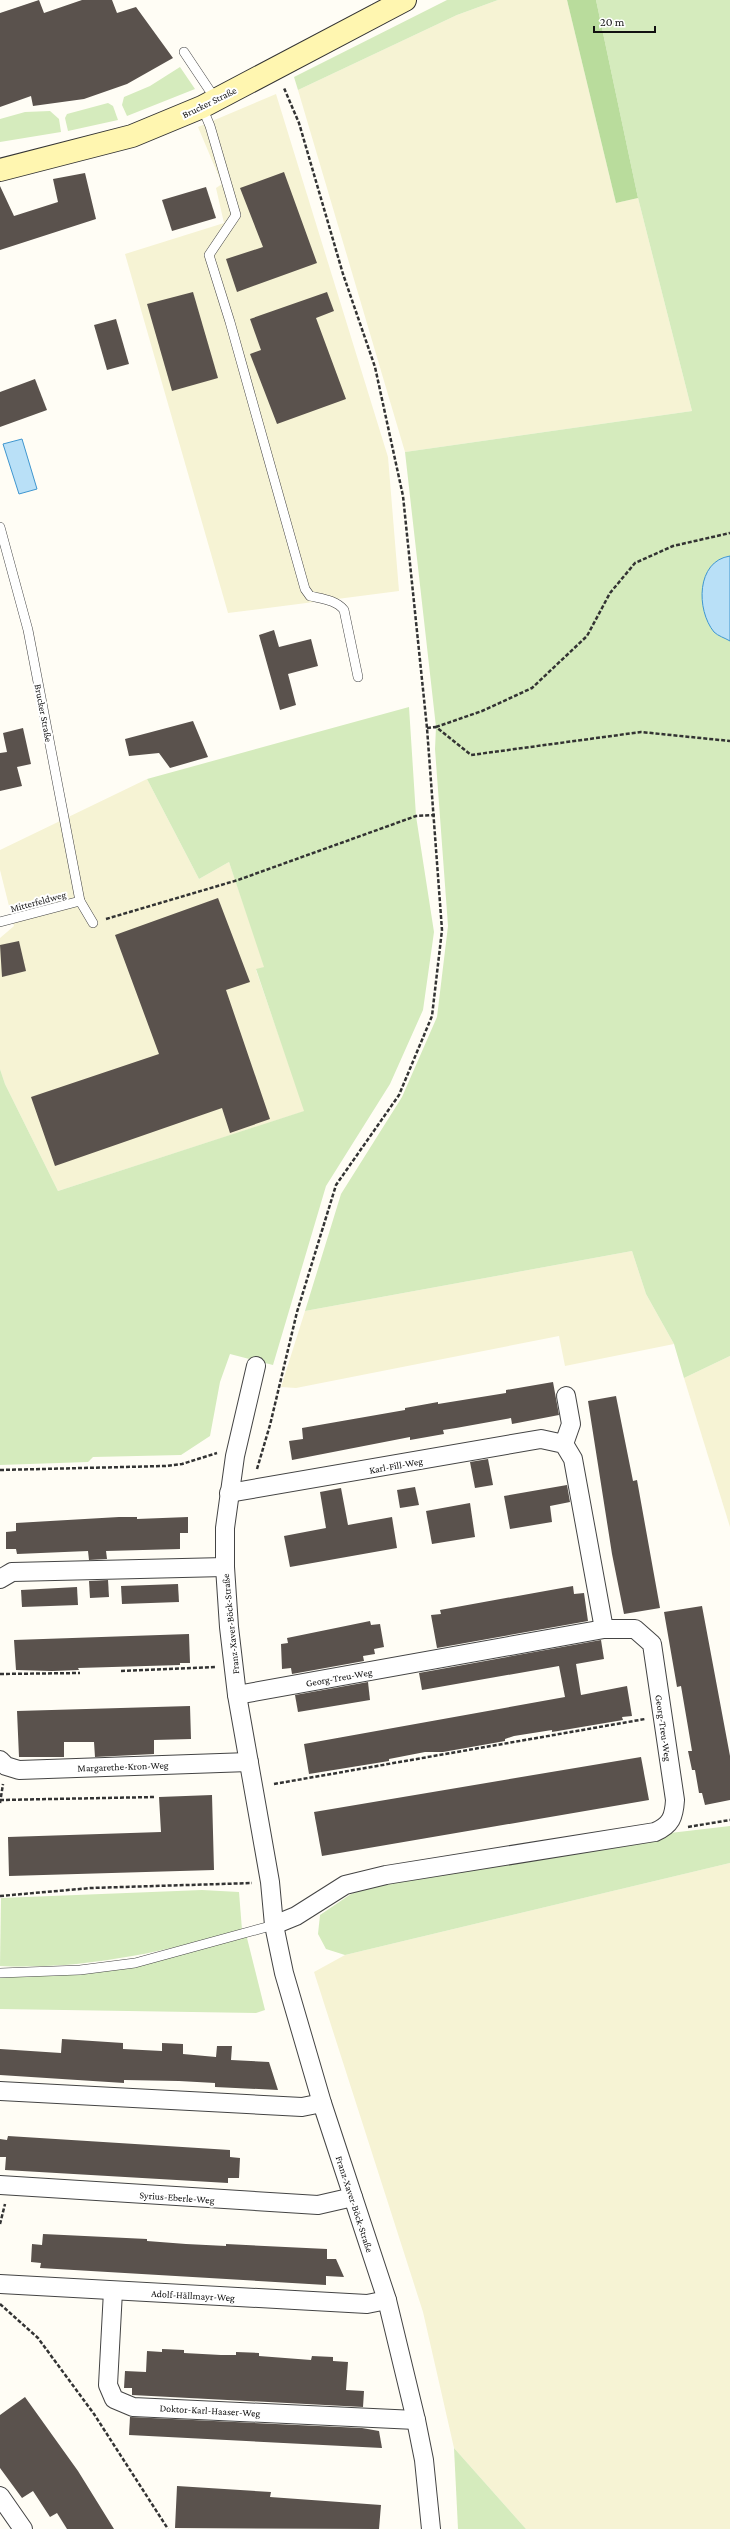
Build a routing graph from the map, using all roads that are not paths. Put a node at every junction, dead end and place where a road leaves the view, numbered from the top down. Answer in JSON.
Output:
{"nodes":[{"id":1,"x":405,"y":0,"type":"edge"},
{"id":2,"x":184,"y":52,"type":"dead end"},
{"id":3,"x":209,"y":103,"type":"junction"},
{"id":4,"x":0,"y":170,"type":"edge"},
{"id":5,"x":0,"y":527,"type":"edge"},
{"id":6,"x":358,"y":676,"type":"dead end"},
{"id":7,"x":80,"y":901,"type":"junction"},
{"id":8,"x":0,"y":922,"type":"edge"},
{"id":9,"x":93,"y":923,"type":"road end"},
{"id":10,"x":256,"y":1366,"type":"dead end"},
{"id":11,"x":566,"y":1396,"type":"dead end"},
{"id":12,"x":564,"y":1444,"type":"junction"},
{"id":13,"x":229,"y":1493,"type":"junction"},
{"id":14,"x":225,"y":1567,"type":"junction"},
{"id":15,"x":0,"y":1578,"type":"edge"},
{"id":16,"x":604,"y":1630,"type":"junction"},
{"id":17,"x":237,"y":1695,"type":"junction"},
{"id":18,"x":0,"y":1760,"type":"edge"},
{"id":19,"x":249,"y":1762,"type":"junction"},
{"id":20,"x":274,"y":1925,"type":"junction"},
{"id":21,"x":0,"y":1973,"type":"edge"},
{"id":22,"x":0,"y":2091,"type":"edge"},
{"id":23,"x":322,"y":2103,"type":"junction"},
{"id":24,"x":0,"y":2186,"type":"edge"},
{"id":25,"x":353,"y":2197,"type":"junction"},
{"id":26,"x":0,"y":2284,"type":"edge"},
{"id":27,"x":113,"y":2291,"type":"junction"},
{"id":28,"x":387,"y":2300,"type":"junction"},
{"id":29,"x":416,"y":2420,"type":"junction"},
{"id":30,"x":0,"y":2496,"type":"edge"},
{"id":31,"x":23,"y":2529,"type":"edge"},
{"id":32,"x":431,"y":2529,"type":"edge"}],
"edges":[{"from":1,"to":3,"type":"main road","name":"Brucker Straße"},
{"from":2,"to":3,"type":"lane"},
{"from":3,"to":4,"type":"main road","name":"Brucker Straße"},
{"from":3,"to":6,"type":"lane"},
{"from":5,"to":7,"type":"lane","name":"Brucker Straße"},
{"from":7,"to":8,"type":"lane","name":"Mitterfeldweg"},
{"from":7,"to":9,"type":"lane","name":"Mitterfeldweg"},
{"from":10,"to":13,"type":"street","name":"Franz-Xaver-Böck-Straße"},
{"from":11,"to":12,"type":"street"},
{"from":12,"to":13,"type":"street","name":"Karl-Fill-Weg"},
{"from":12,"to":16,"type":"street"},
{"from":13,"to":14,"type":"street","name":"Franz-Xaver-Böck-Straße"},
{"from":14,"to":15,"type":"street"},
{"from":14,"to":17,"type":"street","name":"Franz-Xaver-Böck-Straße"},
{"from":16,"to":17,"type":"street","name":"Georg-Treu-Weg"},
{"from":16,"to":20,"type":"street","name":"Georg-Treu-Weg"},
{"from":17,"to":19,"type":"street","name":"Franz-Xaver-Böck-Straße"},
{"from":18,"to":19,"type":"street","name":"Margarethe-Kron-Weg"},
{"from":19,"to":20,"type":"street","name":"Franz-Xaver-Böck-Straße"},
{"from":20,"to":21,"type":"lane"},
{"from":20,"to":23,"type":"street","name":"Franz-Xaver-Böck-Straße"},
{"from":22,"to":23,"type":"street"},
{"from":23,"to":25,"type":"street","name":"Franz-Xaver-Böck-Straße"},
{"from":24,"to":25,"type":"street","name":"Syrius-Eberle-Weg"},
{"from":25,"to":28,"type":"street","name":"Franz-Xaver-Böck-Straße"},
{"from":26,"to":27,"type":"street","name":"Adolf-Hällmayr-Weg"},
{"from":27,"to":28,"type":"street","name":"Adolf-Hällmayr-Weg"},
{"from":27,"to":29,"type":"street","name":"Doktor-Karl-Haaser-Weg"},
{"from":28,"to":29,"type":"street","name":"Franz-Xaver-Böck-Straße"},
{"from":29,"to":32,"type":"street","name":"Franz-Xaver-Böck-Straße"},
{"from":30,"to":31,"type":"street"}]}
